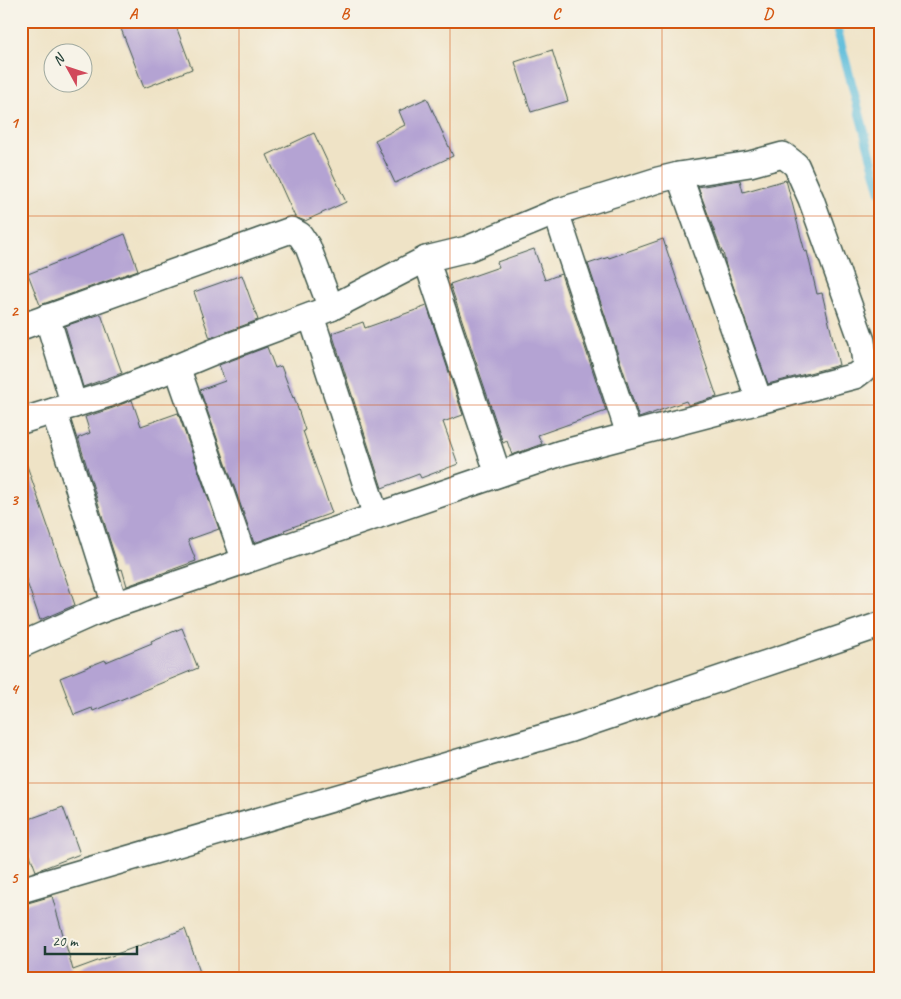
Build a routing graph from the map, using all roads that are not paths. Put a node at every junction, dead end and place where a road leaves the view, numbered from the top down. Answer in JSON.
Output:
{"nodes":[{"id":1,"x":679,"y":175,"type":"junction"},
{"id":2,"x":556,"y":212,"type":"junction"},
{"id":3,"x":426,"y":259,"type":"junction"},
{"id":4,"x":321,"y":312,"type":"junction"},
{"id":5,"x":47,"y":317,"type":"junction"},
{"id":6,"x":21,"y":327,"type":"edge"},
{"id":7,"x":178,"y":368,"type":"junction"},
{"id":8,"x":759,"y":400,"type":"junction"},
{"id":9,"x":64,"y":408,"type":"junction"},
{"id":10,"x":21,"y":421,"type":"edge"},
{"id":11,"x":629,"y":434,"type":"junction"},
{"id":12,"x":498,"y":474,"type":"junction"},
{"id":13,"x":376,"y":516,"type":"junction"},
{"id":14,"x":245,"y":561,"type":"junction"},
{"id":15,"x":115,"y":605,"type":"junction"},
{"id":16,"x":880,"y":626,"type":"edge"},
{"id":17,"x":21,"y":645,"type":"edge"},
{"id":18,"x":21,"y":890,"type":"edge"}],
"edges":[{"from":1,"to":2,"type":"street"},
{"from":1,"to":8,"type":"street"},
{"from":1,"to":8,"type":"street"},
{"from":2,"to":3,"type":"street"},
{"from":2,"to":11,"type":"street"},
{"from":3,"to":4,"type":"street"},
{"from":3,"to":12,"type":"street"},
{"from":4,"to":5,"type":"street"},
{"from":4,"to":7,"type":"street"},
{"from":4,"to":13,"type":"street"},
{"from":5,"to":6,"type":"street"},
{"from":5,"to":9,"type":"street"},
{"from":7,"to":9,"type":"street"},
{"from":7,"to":14,"type":"street"},
{"from":8,"to":11,"type":"street"},
{"from":9,"to":10,"type":"street"},
{"from":9,"to":15,"type":"street"},
{"from":11,"to":12,"type":"street"},
{"from":12,"to":13,"type":"street"},
{"from":13,"to":14,"type":"street"},
{"from":14,"to":15,"type":"street"},
{"from":15,"to":17,"type":"street"},
{"from":16,"to":18,"type":"street"}]}
